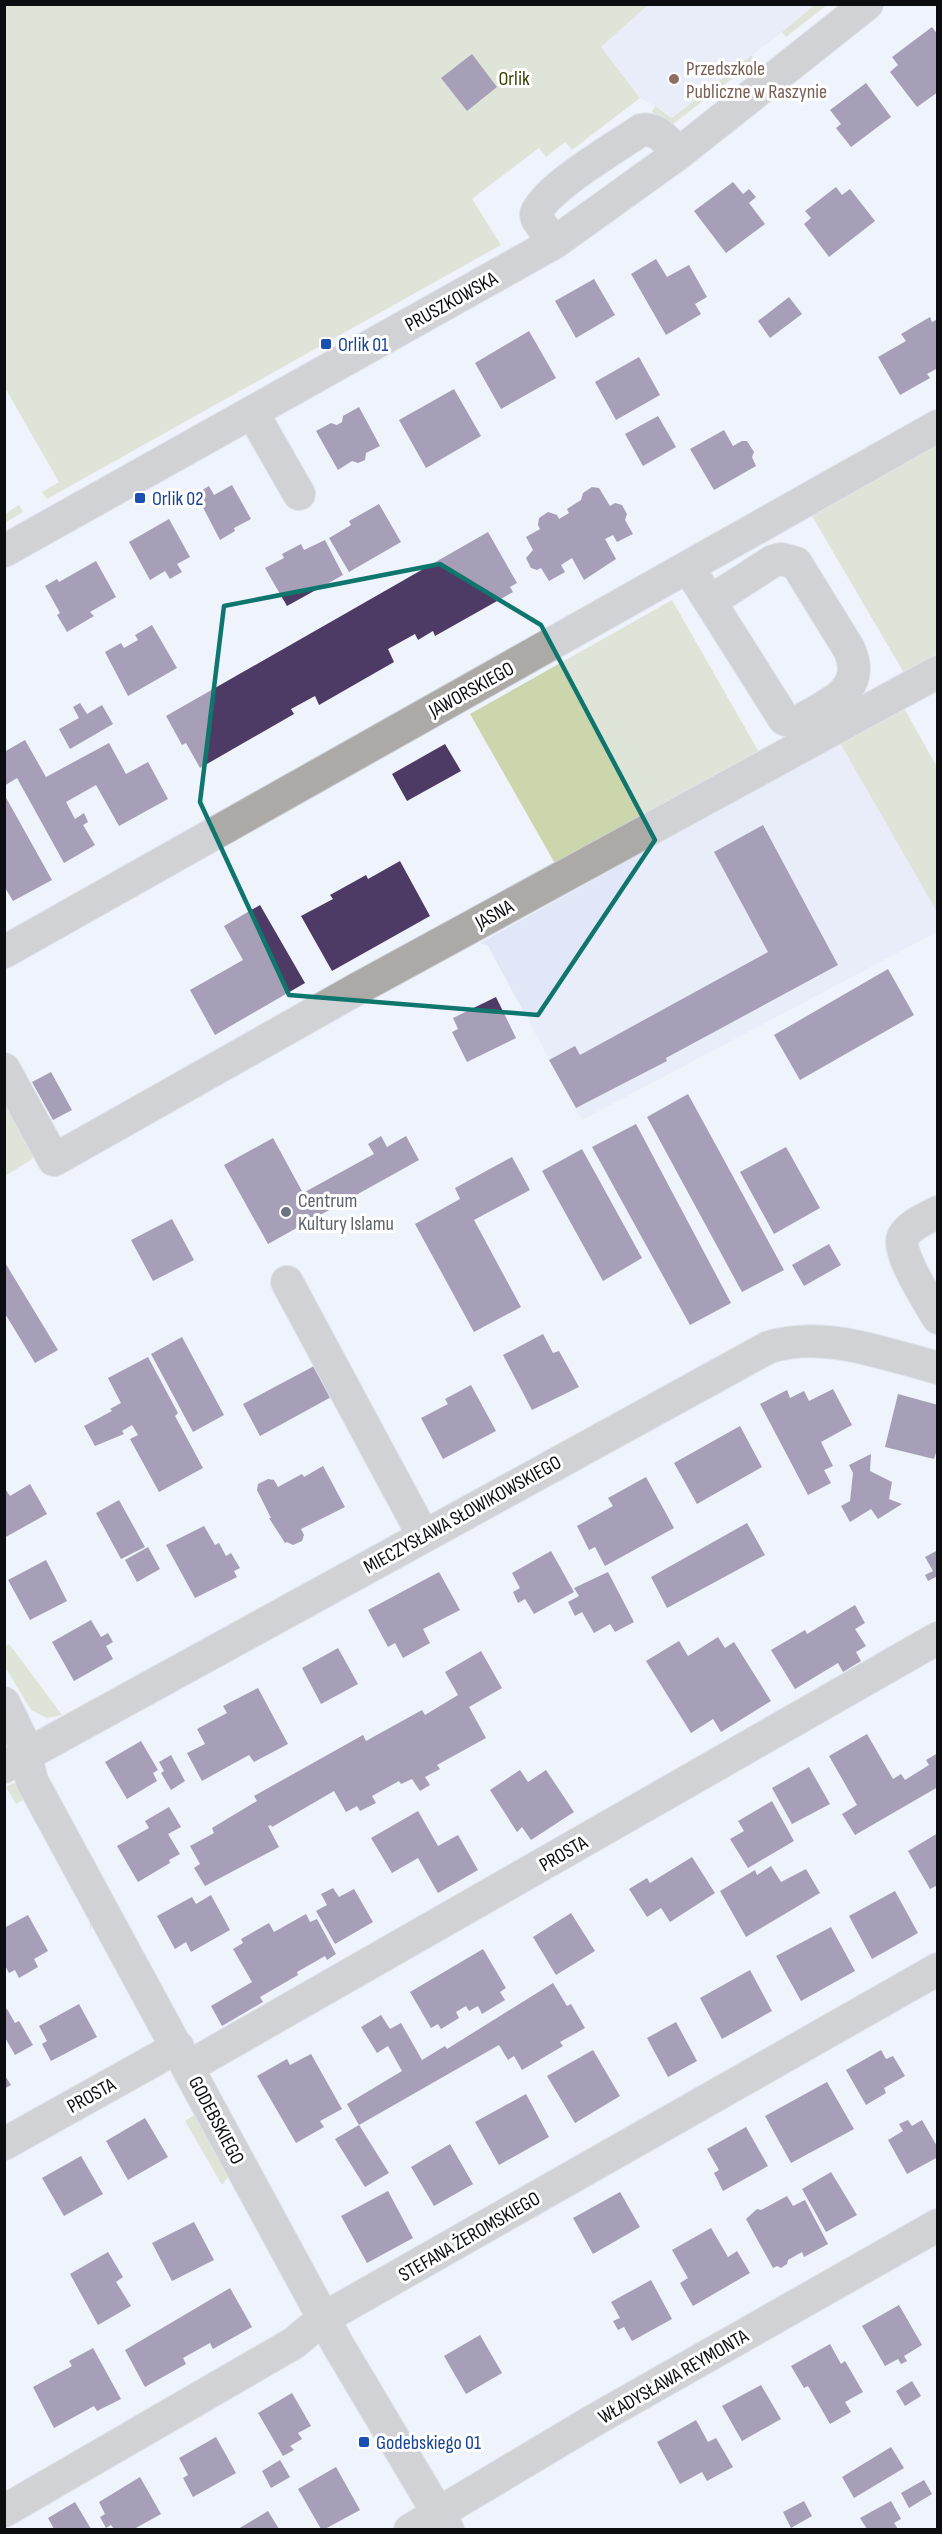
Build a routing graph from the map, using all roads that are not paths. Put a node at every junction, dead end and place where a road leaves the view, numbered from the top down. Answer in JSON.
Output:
{"nodes":[{"id":1,"x":867,"y":4,"type":"edge"},
{"id":2,"x":678,"y":154,"type":"junction"},
{"id":3,"x":554,"y":243,"type":"junction"},
{"id":4,"x":252,"y":412,"type":"junction"},
{"id":5,"x":938,"y":426,"type":"edge"},
{"id":6,"x":299,"y":494,"type":"dead end"},
{"id":7,"x":4,"y":551,"type":"edge"},
{"id":8,"x":688,"y":567,"type":"junction"},
{"id":9,"x":711,"y":601,"type":"junction"},
{"id":10,"x":938,"y":672,"type":"edge"},
{"id":11,"x":4,"y":952,"type":"edge"},
{"id":12,"x":4,"y":1069,"type":"edge"},
{"id":13,"x":938,"y":1212,"type":"edge"},
{"id":14,"x":287,"y":1282,"type":"dead end"},
{"id":15,"x":938,"y":1318,"type":"edge"},
{"id":16,"x":938,"y":1368,"type":"edge"},
{"id":17,"x":423,"y":1535,"type":"junction"},
{"id":18,"x":938,"y":1638,"type":"edge"},
{"id":19,"x":4,"y":1702,"type":"edge"},
{"id":20,"x":15,"y":1761,"type":"edge"},
{"id":21,"x":938,"y":1969,"type":"edge"},
{"id":22,"x":183,"y":2057,"type":"junction"},
{"id":23,"x":4,"y":2144,"type":"edge"},
{"id":24,"x":938,"y":2225,"type":"edge"},
{"id":25,"x":324,"y":2318,"type":"junction"},
{"id":26,"x":4,"y":2511,"type":"edge"},
{"id":27,"x":443,"y":2521,"type":"edge"},
{"id":28,"x":410,"y":2529,"type":"edge"}],
"edges":[{"from":1,"to":2,"type":"street","name":"PRUSZKOWSKA"},
{"from":2,"to":3,"type":"street","name":"PRUSZKOWSKA"},
{"from":2,"to":3,"type":"street"},
{"from":3,"to":4,"type":"street","name":"PRUSZKOWSKA"},
{"from":4,"to":6,"type":"street"},
{"from":4,"to":7,"type":"street","name":"PRUSZKOWSKA"},
{"from":5,"to":8,"type":"street","name":"JAWORSKIEGO"},
{"from":8,"to":9,"type":"street"},
{"from":8,"to":11,"type":"street","name":"JAWORSKIEGO"},
{"from":9,"to":9,"type":"street"},
{"from":10,"to":12,"type":"street","name":"JASNA"},
{"from":13,"to":15,"type":"street"},
{"from":14,"to":17,"type":"street"},
{"from":16,"to":17,"type":"street","name":"MIECZYSŁAWA SŁOWIKOWSKIEGO"},
{"from":17,"to":20,"type":"street","name":"MIECZYSŁAWA SŁOWIKOWSKIEGO"},
{"from":18,"to":22,"type":"street","name":"PROSTA"},
{"from":19,"to":20,"type":"street","name":"GODEBSKIEGO"},
{"from":20,"to":22,"type":"street","name":"GODEBSKIEGO"},
{"from":21,"to":25,"type":"street","name":"STEFANA ŻEROMSKIEGO"},
{"from":22,"to":23,"type":"street","name":"PROSTA"},
{"from":22,"to":25,"type":"street","name":"GODEBSKIEGO"},
{"from":24,"to":27,"type":"street","name":"WŁADYSŁAWA REYMONTA"},
{"from":25,"to":26,"type":"street","name":"STEFANA ŻEROMSKIEGO"},
{"from":25,"to":27,"type":"street","name":"GODEBSKIEGO"},
{"from":27,"to":28,"type":"street","name":"WŁADYSŁAWA REYMONTA"}]}
